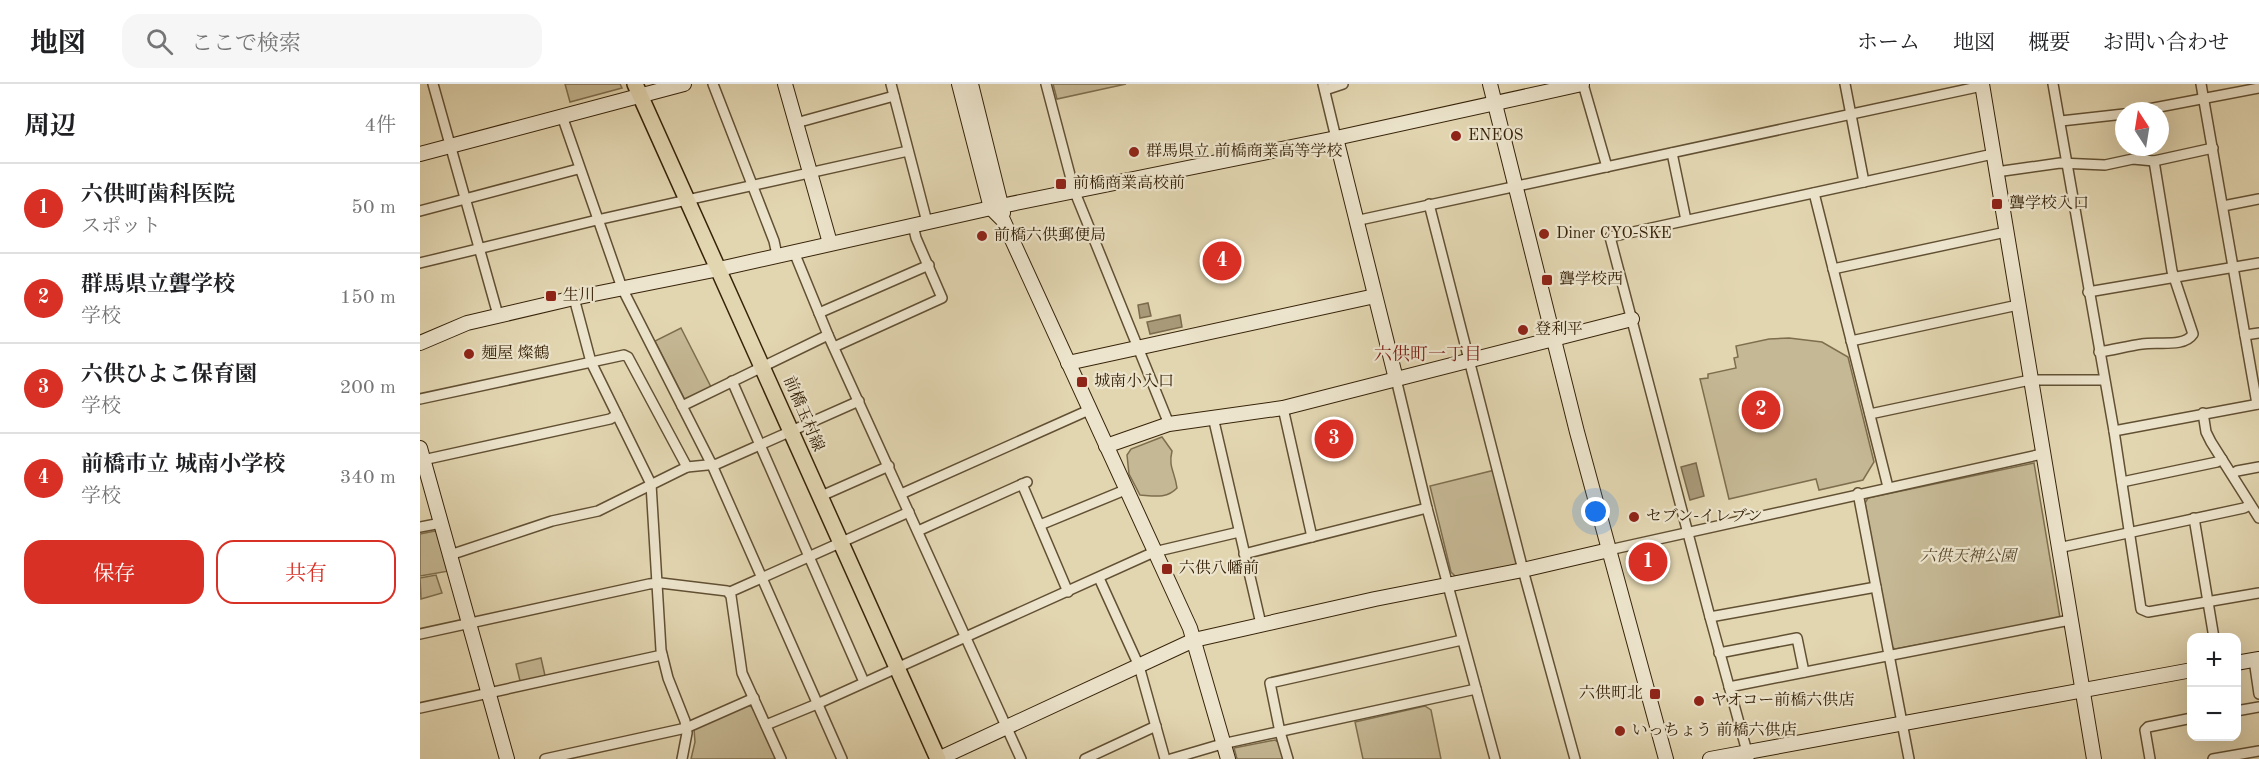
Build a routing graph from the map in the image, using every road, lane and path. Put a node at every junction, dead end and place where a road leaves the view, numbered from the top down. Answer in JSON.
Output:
{"nodes":[{"id":1,"x":434,"y":84,"type":"edge"},
{"id":2,"x":684,"y":84,"type":"edge"},
{"id":3,"x":713,"y":84,"type":"edge"},
{"id":4,"x":785,"y":84,"type":"edge"},
{"id":5,"x":891,"y":84,"type":"edge"},
{"id":6,"x":959,"y":84,"type":"edge"},
{"id":7,"x":971,"y":84,"type":"edge"},
{"id":8,"x":1046,"y":84,"type":"edge"},
{"id":9,"x":1343,"y":84,"type":"edge"},
{"id":10,"x":1490,"y":84,"type":"edge"},
{"id":11,"x":1582,"y":84,"type":"edge"},
{"id":12,"x":1845,"y":84,"type":"edge"},
{"id":13,"x":2053,"y":84,"type":"edge"},
{"id":14,"x":2201,"y":84,"type":"edge"},
{"id":15,"x":1982,"y":85,"type":"edge"},
{"id":16,"x":1324,"y":87,"type":"edge"},
{"id":17,"x":2259,"y":88,"type":"edge"},
{"id":18,"x":638,"y":90,"type":"edge"},
{"id":19,"x":894,"y":96,"type":"junction"},
{"id":20,"x":2204,"y":98,"type":"junction"},
{"id":21,"x":1495,"y":103,"type":"junction"},
{"id":22,"x":2169,"y":105,"type":"edge"},
{"id":23,"x":1850,"y":114,"type":"junction"},
{"id":24,"x":2115,"y":115,"type":"edge"},
{"id":25,"x":562,"y":116,"type":"junction"},
{"id":26,"x":2061,"y":121,"type":"junction"},
{"id":27,"x":796,"y":123,"type":"junction"},
{"id":28,"x":1336,"y":138,"type":"junction"},
{"id":29,"x":451,"y":146,"type":"junction"},
{"id":30,"x":2213,"y":148,"type":"junction"},
{"id":31,"x":908,"y":152,"type":"junction"},
{"id":32,"x":1672,"y":153,"type":"junction"},
{"id":33,"x":420,"y":154,"type":"edge"},
{"id":34,"x":1993,"y":154,"type":"junction"},
{"id":35,"x":2154,"y":161,"type":"junction"},
{"id":36,"x":2067,"y":162,"type":"junction"},
{"id":37,"x":1607,"y":166,"type":"junction"},
{"id":38,"x":579,"y":169,"type":"junction"},
{"id":39,"x":810,"y":172,"type":"junction"},
{"id":40,"x":1996,"y":172,"type":"junction"},
{"id":41,"x":1864,"y":182,"type":"junction"},
{"id":42,"x":1514,"y":186,"type":"junction"},
{"id":43,"x":752,"y":187,"type":"junction"},
{"id":44,"x":1074,"y":190,"type":"junction"},
{"id":45,"x":1814,"y":193,"type":"junction"},
{"id":46,"x":465,"y":198,"type":"junction"},
{"id":47,"x":2259,"y":199,"type":"edge"},
{"id":48,"x":687,"y":201,"type":"junction"},
{"id":49,"x":1429,"y":204,"type":"junction"},
{"id":50,"x":2223,"y":206,"type":"junction"},
{"id":51,"x":420,"y":211,"type":"edge"},
{"id":52,"x":999,"y":211,"type":"junction"},
{"id":53,"x":597,"y":220,"type":"junction"},
{"id":54,"x":1686,"y":220,"type":"junction"},
{"id":55,"x":1355,"y":221,"type":"junction"},
{"id":56,"x":920,"y":223,"type":"junction"},
{"id":57,"x":2006,"y":232,"type":"junction"},
{"id":58,"x":830,"y":243,"type":"junction"},
{"id":59,"x":480,"y":249,"type":"junction"},
{"id":60,"x":794,"y":252,"type":"junction"},
{"id":61,"x":777,"y":255,"type":"junction"},
{"id":62,"x":420,"y":263,"type":"edge"},
{"id":63,"x":2259,"y":263,"type":"edge"},
{"id":64,"x":928,"y":265,"type":"junction"},
{"id":65,"x":2233,"y":268,"type":"junction"},
{"id":66,"x":718,"y":269,"type":"junction"},
{"id":67,"x":1833,"y":269,"type":"junction"},
{"id":68,"x":2174,"y":277,"type":"junction"},
{"id":69,"x":622,"y":288,"type":"junction"},
{"id":70,"x":2088,"y":292,"type":"junction"},
{"id":71,"x":1375,"y":296,"type":"junction"},
{"id":72,"x":574,"y":298,"type":"junction"},
{"id":73,"x":2018,"y":306,"type":"junction"},
{"id":74,"x":819,"y":313,"type":"junction"},
{"id":75,"x":498,"y":315,"type":"junction"},
{"id":76,"x":1632,"y":319,"type":"junction"},
{"id":77,"x":2259,"y":333,"type":"edge"},
{"id":78,"x":828,"y":335,"type":"junction"},
{"id":79,"x":2245,"y":335,"type":"junction"},
{"id":80,"x":1554,"y":339,"type":"junction"},
{"id":81,"x":1851,"y":341,"type":"junction"},
{"id":82,"x":420,"y":343,"type":"edge"},
{"id":83,"x":1139,"y":346,"type":"junction"},
{"id":84,"x":834,"y":347,"type":"junction"},
{"id":85,"x":2099,"y":352,"type":"junction"},
{"id":86,"x":1470,"y":361,"type":"junction"},
{"id":87,"x":591,"y":362,"type":"junction"},
{"id":88,"x":1068,"y":363,"type":"junction"},
{"id":89,"x":763,"y":367,"type":"junction"},
{"id":90,"x":1396,"y":379,"type":"junction"},
{"id":91,"x":2030,"y":380,"type":"junction"},
{"id":92,"x":2104,"y":380,"type":"junction"},
{"id":93,"x":732,"y":381,"type":"junction"},
{"id":94,"x":420,"y":399,"type":"edge"},
{"id":95,"x":859,"y":400,"type":"junction"},
{"id":96,"x":2258,"y":404,"type":"edge"},
{"id":97,"x":682,"y":406,"type":"junction"},
{"id":98,"x":1284,"y":408,"type":"junction"},
{"id":99,"x":1089,"y":410,"type":"junction"},
{"id":100,"x":2203,"y":413,"type":"junction"},
{"id":101,"x":1870,"y":414,"type":"junction"},
{"id":102,"x":617,"y":415,"type":"junction"},
{"id":103,"x":1213,"y":417,"type":"junction"},
{"id":104,"x":1169,"y":424,"type":"junction"},
{"id":105,"x":2114,"y":431,"type":"junction"},
{"id":106,"x":791,"y":432,"type":"junction"},
{"id":107,"x":760,"y":446,"type":"junction"},
{"id":108,"x":1106,"y":446,"type":"junction"},
{"id":109,"x":422,"y":454,"type":"edge"},
{"id":110,"x":2042,"y":454,"type":"junction"},
{"id":111,"x":2222,"y":459,"type":"junction"},
{"id":112,"x":712,"y":465,"type":"junction"},
{"id":113,"x":889,"y":466,"type":"junction"},
{"id":114,"x":687,"y":467,"type":"junction"},
{"id":115,"x":2259,"y":467,"type":"edge"},
{"id":116,"x":2232,"y":474,"type":"junction"},
{"id":117,"x":2122,"y":482,"type":"junction"},
{"id":118,"x":651,"y":484,"type":"junction"},
{"id":119,"x":1888,"y":487,"type":"junction"},
{"id":120,"x":1125,"y":490,"type":"junction"},
{"id":121,"x":1858,"y":493,"type":"junction"},
{"id":122,"x":901,"y":494,"type":"junction"},
{"id":123,"x":819,"y":497,"type":"junction"},
{"id":124,"x":2250,"y":505,"type":"junction"},
{"id":125,"x":1427,"y":508,"type":"junction"},
{"id":126,"x":909,"y":512,"type":"junction"},
{"id":127,"x":2194,"y":518,"type":"junction"},
{"id":128,"x":2259,"y":518,"type":"edge"},
{"id":129,"x":441,"y":523,"type":"junction"},
{"id":130,"x":1040,"y":525,"type":"junction"},
{"id":131,"x":420,"y":527,"type":"edge"},
{"id":132,"x":918,"y":531,"type":"junction"},
{"id":133,"x":2130,"y":531,"type":"junction"},
{"id":134,"x":1239,"y":532,"type":"junction"},
{"id":135,"x":1688,"y":532,"type":"junction"},
{"id":136,"x":1312,"y":537,"type":"junction"},
{"id":137,"x":840,"y":543,"type":"junction"},
{"id":138,"x":2058,"y":548,"type":"junction"},
{"id":139,"x":1609,"y":550,"type":"junction"},
{"id":140,"x":1154,"y":552,"type":"junction"},
{"id":141,"x":1244,"y":554,"type":"junction"},
{"id":142,"x":450,"y":555,"type":"junction"},
{"id":143,"x":809,"y":557,"type":"junction"},
{"id":144,"x":1523,"y":570,"type":"junction"},
{"id":145,"x":762,"y":578,"type":"junction"},
{"id":146,"x":1099,"y":578,"type":"junction"},
{"id":147,"x":656,"y":583,"type":"junction"},
{"id":148,"x":1449,"y":585,"type":"junction"},
{"id":149,"x":1876,"y":587,"type":"junction"},
{"id":150,"x":730,"y":592,"type":"junction"},
{"id":151,"x":1068,"y":592,"type":"junction"},
{"id":152,"x":2259,"y":593,"type":"edge"},
{"id":153,"x":2208,"y":602,"type":"junction"},
{"id":154,"x":1710,"y":617,"type":"junction"},
{"id":155,"x":2070,"y":620,"type":"junction"},
{"id":156,"x":468,"y":624,"type":"junction"},
{"id":157,"x":1261,"y":624,"type":"junction"},
{"id":158,"x":2213,"y":633,"type":"edge"},
{"id":159,"x":420,"y":634,"type":"edge"},
{"id":160,"x":966,"y":637,"type":"junction"},
{"id":161,"x":1194,"y":640,"type":"junction"},
{"id":162,"x":1462,"y":640,"type":"junction"},
{"id":163,"x":1719,"y":653,"type":"junction"},
{"id":164,"x":662,"y":655,"type":"junction"},
{"id":165,"x":1889,"y":655,"type":"junction"},
{"id":166,"x":2256,"y":659,"type":"edge"},
{"id":167,"x":2241,"y":662,"type":"edge"},
{"id":168,"x":1139,"y":666,"type":"junction"},
{"id":169,"x":898,"y":667,"type":"junction"},
{"id":170,"x":2187,"y":671,"type":"edge"},
{"id":171,"x":1804,"y":672,"type":"junction"},
{"id":172,"x":864,"y":682,"type":"junction"},
{"id":173,"x":1729,"y":687,"type":"junction"},
{"id":174,"x":1476,"y":689,"type":"junction"},
{"id":175,"x":2081,"y":689,"type":"junction"},
{"id":176,"x":488,"y":693,"type":"junction"},
{"id":177,"x":2259,"y":694,"type":"edge"},
{"id":178,"x":754,"y":698,"type":"junction"},
{"id":179,"x":817,"y":704,"type":"junction"},
{"id":180,"x":2259,"y":707,"type":"edge"},
{"id":181,"x":420,"y":708,"type":"edge"},
{"id":182,"x":2241,"y":710,"type":"edge"},
{"id":183,"x":2187,"y":719,"type":"edge"},
{"id":184,"x":1902,"y":723,"type":"junction"},
{"id":185,"x":766,"y":725,"type":"junction"},
{"id":186,"x":1156,"y":726,"type":"junction"},
{"id":187,"x":686,"y":728,"type":"junction"},
{"id":188,"x":1008,"y":728,"type":"junction"},
{"id":189,"x":1280,"y":732,"type":"junction"},
{"id":190,"x":1224,"y":744,"type":"junction"},
{"id":191,"x":2259,"y":751,"type":"edge"},
{"id":192,"x":1748,"y":756,"type":"edge"},
{"id":193,"x":507,"y":759,"type":"edge"},
{"id":194,"x":544,"y":759,"type":"edge"},
{"id":195,"x":682,"y":759,"type":"edge"},
{"id":196,"x":781,"y":759,"type":"edge"},
{"id":197,"x":842,"y":759,"type":"edge"},
{"id":198,"x":938,"y":759,"type":"edge"},
{"id":199,"x":1021,"y":759,"type":"edge"},
{"id":200,"x":1085,"y":759,"type":"edge"},
{"id":201,"x":1166,"y":759,"type":"edge"},
{"id":202,"x":1171,"y":759,"type":"edge"},
{"id":203,"x":1228,"y":759,"type":"edge"},
{"id":204,"x":1288,"y":759,"type":"edge"},
{"id":205,"x":1495,"y":759,"type":"edge"},
{"id":206,"x":1575,"y":759,"type":"edge"},
{"id":207,"x":1666,"y":759,"type":"edge"},
{"id":208,"x":1710,"y":759,"type":"edge"},
{"id":209,"x":1909,"y":759,"type":"edge"},
{"id":210,"x":2094,"y":759,"type":"edge"},
{"id":211,"x":2151,"y":759,"type":"edge"},
{"id":212,"x":2213,"y":759,"type":"edge"}],
"edges":[{"from":1,"to":29,"type":"street"},
{"from":2,"to":18,"type":"street"},
{"from":3,"to":43,"type":"street"},
{"from":4,"to":27,"type":"street"},
{"from":5,"to":19,"type":"street"},
{"from":6,"to":52,"type":"street"},
{"from":7,"to":52,"type":"street"},
{"from":8,"to":44,"type":"street"},
{"from":9,"to":16,"type":"street"},
{"from":10,"to":21,"type":"street"},
{"from":11,"to":21,"type":"street"},
{"from":11,"to":37,"type":"street"},
{"from":12,"to":23,"type":"street"},
{"from":13,"to":26,"type":"street"},
{"from":14,"to":20,"type":"street"},
{"from":15,"to":23,"type":"street"},
{"from":15,"to":34,"type":"street"},
{"from":16,"to":28,"type":"street"},
{"from":17,"to":20,"type":"street"},
{"from":18,"to":25,"type":"street"},
{"from":18,"to":48,"type":"main road","name":"前橋玉村線"},
{"from":19,"to":27,"type":"street"},
{"from":19,"to":31,"type":"street"},
{"from":20,"to":22,"type":"street"},
{"from":20,"to":30,"type":"street"},
{"from":21,"to":28,"type":"street"},
{"from":21,"to":42,"type":"street"},
{"from":23,"to":32,"type":"street"},
{"from":23,"to":41,"type":"street"},
{"from":24,"to":26,"type":"street"},
{"from":25,"to":29,"type":"street"},
{"from":25,"to":38,"type":"street"},
{"from":26,"to":36,"type":"street"},
{"from":27,"to":39,"type":"street"},
{"from":28,"to":44,"type":"street"},
{"from":28,"to":55,"type":"street"},
{"from":29,"to":33,"type":"street"},
{"from":29,"to":46,"type":"street"},
{"from":30,"to":35,"type":"street"},
{"from":30,"to":50,"type":"street"},
{"from":31,"to":39,"type":"street"},
{"from":31,"to":56,"type":"street"},
{"from":32,"to":37,"type":"street"},
{"from":32,"to":54,"type":"street"},
{"from":34,"to":40,"type":"street"},
{"from":34,"to":41,"type":"street"},
{"from":35,"to":36,"type":"street"},
{"from":35,"to":68,"type":"street"},
{"from":36,"to":40,"type":"street"},
{"from":36,"to":70,"type":"street"},
{"from":37,"to":42,"type":"street"},
{"from":38,"to":46,"type":"street"},
{"from":38,"to":53,"type":"street"},
{"from":39,"to":43,"type":"street"},
{"from":39,"to":58,"type":"street"},
{"from":40,"to":57,"type":"street"},
{"from":41,"to":45,"type":"street"},
{"from":42,"to":49,"type":"street"},
{"from":42,"to":80,"type":"street"},
{"from":43,"to":48,"type":"street"},
{"from":43,"to":61,"type":"street"},
{"from":44,"to":52,"type":"street"},
{"from":44,"to":83,"type":"street"},
{"from":45,"to":54,"type":"street"},
{"from":45,"to":67,"type":"street"},
{"from":46,"to":51,"type":"street"},
{"from":46,"to":59,"type":"street"},
{"from":47,"to":50,"type":"street"},
{"from":48,"to":53,"type":"street"},
{"from":48,"to":66,"type":"main road","name":"前橋玉村線"},
{"from":49,"to":55,"type":"street"},
{"from":49,"to":86,"type":"street"},
{"from":50,"to":65,"type":"street"},
{"from":52,"to":56,"type":"street"},
{"from":52,"to":88,"type":"street"},
{"from":53,"to":59,"type":"street"},
{"from":53,"to":69,"type":"street"},
{"from":54,"to":76,"type":"street"},
{"from":55,"to":71,"type":"street"},
{"from":56,"to":58,"type":"street"},
{"from":56,"to":64,"type":"street"},
{"from":57,"to":67,"type":"street"},
{"from":57,"to":73,"type":"street"},
{"from":58,"to":60,"type":"street"},
{"from":59,"to":62,"type":"street"},
{"from":59,"to":75,"type":"street"},
{"from":60,"to":61,"type":"street"},
{"from":60,"to":74,"type":"street"},
{"from":61,"to":66,"type":"street"},
{"from":63,"to":65,"type":"street"},
{"from":64,"to":74,"type":"street"},
{"from":64,"to":84,"type":"street"},
{"from":65,"to":68,"type":"street"},
{"from":65,"to":79,"type":"street"},
{"from":66,"to":69,"type":"street"},
{"from":66,"to":89,"type":"main road","name":"前橋玉村線"},
{"from":67,"to":81,"type":"street"},
{"from":68,"to":70,"type":"street"},
{"from":68,"to":85,"type":"street"},
{"from":69,"to":72,"type":"street"},
{"from":69,"to":97,"type":"street"},
{"from":70,"to":85,"type":"street"},
{"from":71,"to":83,"type":"street"},
{"from":71,"to":90,"type":"street"},
{"from":72,"to":75,"type":"street"},
{"from":72,"to":87,"type":"street"},
{"from":73,"to":81,"type":"street"},
{"from":73,"to":91,"type":"street"},
{"from":74,"to":78,"type":"street"},
{"from":75,"to":82,"type":"street"},
{"from":76,"to":80,"type":"street"},
{"from":76,"to":135,"type":"street"},
{"from":77,"to":79,"type":"street"},
{"from":78,"to":84,"type":"street"},
{"from":78,"to":89,"type":"street"},
{"from":79,"to":96,"type":"street"},
{"from":80,"to":86,"type":"street"},
{"from":80,"to":139,"type":"street"},
{"from":81,"to":101,"type":"street"},
{"from":83,"to":88,"type":"street"},
{"from":83,"to":104,"type":"street"},
{"from":84,"to":95,"type":"street"},
{"from":85,"to":92,"type":"street"},
{"from":86,"to":90,"type":"street"},
{"from":86,"to":144,"type":"street"},
{"from":87,"to":94,"type":"street"},
{"from":87,"to":102,"type":"street"},
{"from":87,"to":114,"type":"street"},
{"from":88,"to":99,"type":"street"},
{"from":89,"to":93,"type":"street"},
{"from":89,"to":106,"type":"main road","name":"前橋玉村線"},
{"from":90,"to":98,"type":"street"},
{"from":90,"to":125,"type":"street"},
{"from":91,"to":92,"type":"street"},
{"from":91,"to":101,"type":"street"},
{"from":91,"to":110,"type":"street"},
{"from":92,"to":105,"type":"street"},
{"from":93,"to":97,"type":"street"},
{"from":93,"to":107,"type":"street"},
{"from":95,"to":106,"type":"street"},
{"from":95,"to":113,"type":"street"},
{"from":96,"to":100,"type":"street"},
{"from":97,"to":112,"type":"street"},
{"from":98,"to":103,"type":"street"},
{"from":98,"to":136,"type":"street"},
{"from":99,"to":108,"type":"street"},
{"from":99,"to":122,"type":"street"},
{"from":100,"to":105,"type":"street"},
{"from":100,"to":111,"type":"street"},
{"from":101,"to":119,"type":"street"},
{"from":102,"to":109,"type":"street"},
{"from":102,"to":118,"type":"street"},
{"from":103,"to":104,"type":"street"},
{"from":103,"to":134,"type":"street"},
{"from":104,"to":108,"type":"street"},
{"from":105,"to":117,"type":"street"},
{"from":106,"to":107,"type":"street"},
{"from":106,"to":123,"type":"main road","name":"前橋玉村線"},
{"from":107,"to":112,"type":"street"},
{"from":107,"to":143,"type":"street"},
{"from":108,"to":120,"type":"street"},
{"from":109,"to":129,"type":"street"},
{"from":110,"to":119,"type":"street"},
{"from":110,"to":138,"type":"street"},
{"from":111,"to":116,"type":"street"},
{"from":111,"to":117,"type":"street"},
{"from":112,"to":114,"type":"street"},
{"from":112,"to":145,"type":"street"},
{"from":113,"to":122,"type":"street"},
{"from":113,"to":123,"type":"street"},
{"from":114,"to":118,"type":"street"},
{"from":115,"to":116,"type":"street"},
{"from":116,"to":124,"type":"street"},
{"from":117,"to":133,"type":"street"},
{"from":118,"to":142,"type":"street"},
{"from":118,"to":147,"type":"street"},
{"from":119,"to":121,"type":"street"},
{"from":120,"to":130,"type":"street"},
{"from":120,"to":140,"type":"street"},
{"from":121,"to":135,"type":"street"},
{"from":121,"to":149,"type":"street"},
{"from":122,"to":126,"type":"street"},
{"from":123,"to":137,"type":"main road","name":"前橋玉村線"},
{"from":124,"to":127,"type":"street"},
{"from":124,"to":128,"type":"street"},
{"from":125,"to":136,"type":"street"},
{"from":125,"to":148,"type":"street"},
{"from":126,"to":132,"type":"street"},
{"from":126,"to":137,"type":"street"},
{"from":127,"to":133,"type":"street"},
{"from":127,"to":153,"type":"street"},
{"from":129,"to":131,"type":"street"},
{"from":129,"to":142,"type":"street"},
{"from":130,"to":132,"type":"street"},
{"from":130,"to":151,"type":"street"},
{"from":132,"to":160,"type":"street"},
{"from":133,"to":138,"type":"street"},
{"from":133,"to":153,"type":"street"},
{"from":134,"to":140,"type":"street"},
{"from":134,"to":141,"type":"street"},
{"from":135,"to":139,"type":"street"},
{"from":135,"to":154,"type":"street"},
{"from":136,"to":141,"type":"street"},
{"from":137,"to":143,"type":"street"},
{"from":137,"to":169,"type":"main road","name":"前橋玉村線"},
{"from":138,"to":155,"type":"street"},
{"from":139,"to":144,"type":"street"},
{"from":139,"to":207,"type":"street"},
{"from":140,"to":146,"type":"street"},
{"from":140,"to":161,"type":"street"},
{"from":141,"to":157,"type":"street"},
{"from":142,"to":156,"type":"street"},
{"from":143,"to":145,"type":"street"},
{"from":143,"to":172,"type":"street"},
{"from":144,"to":148,"type":"street"},
{"from":144,"to":206,"type":"street"},
{"from":145,"to":150,"type":"street"},
{"from":145,"to":179,"type":"street"},
{"from":146,"to":151,"type":"street"},
{"from":146,"to":168,"type":"street"},
{"from":147,"to":150,"type":"street"},
{"from":147,"to":156,"type":"street"},
{"from":147,"to":164,"type":"street"},
{"from":148,"to":157,"type":"street"},
{"from":148,"to":162,"type":"street"},
{"from":149,"to":154,"type":"street"},
{"from":149,"to":165,"type":"street"},
{"from":150,"to":178,"type":"street"},
{"from":151,"to":160,"type":"street"},
{"from":152,"to":153,"type":"street"},
{"from":153,"to":158,"type":"street"},
{"from":154,"to":163,"type":"street"},
{"from":155,"to":165,"type":"street"},
{"from":155,"to":175,"type":"street"},
{"from":156,"to":159,"type":"street"},
{"from":156,"to":176,"type":"street"},
{"from":157,"to":161,"type":"street"},
{"from":160,"to":169,"type":"street"},
{"from":160,"to":188,"type":"street"},
{"from":161,"to":168,"type":"street"},
{"from":161,"to":190,"type":"street"},
{"from":162,"to":174,"type":"street"},
{"from":162,"to":189,"type":"street"},
{"from":163,"to":171,"type":"street"},
{"from":163,"to":173,"type":"street"},
{"from":164,"to":176,"type":"street"},
{"from":164,"to":187,"type":"street"},
{"from":165,"to":171,"type":"street"},
{"from":165,"to":184,"type":"street"},
{"from":166,"to":167,"type":"street"},
{"from":166,"to":177,"type":"street"},
{"from":168,"to":186,"type":"street"},
{"from":168,"to":188,"type":"street"},
{"from":169,"to":172,"type":"street"},
{"from":169,"to":198,"type":"main road","name":"前橋玉村線"},
{"from":170,"to":175,"type":"street"},
{"from":171,"to":173,"type":"street"},
{"from":172,"to":179,"type":"street"},
{"from":173,"to":192,"type":"street"},
{"from":174,"to":189,"type":"street"},
{"from":174,"to":205,"type":"street"},
{"from":175,"to":184,"type":"street"},
{"from":175,"to":210,"type":"street"},
{"from":176,"to":181,"type":"street"},
{"from":176,"to":193,"type":"street"},
{"from":178,"to":185,"type":"street"},
{"from":178,"to":187,"type":"street"},
{"from":179,"to":185,"type":"street"},
{"from":179,"to":197,"type":"street"},
{"from":180,"to":182,"type":"street"},
{"from":183,"to":211,"type":"street"},
{"from":184,"to":192,"type":"street"},
{"from":184,"to":209,"type":"street"},
{"from":185,"to":196,"type":"street"},
{"from":186,"to":200,"type":"street"},
{"from":186,"to":201,"type":"street"},
{"from":187,"to":194,"type":"street"},
{"from":187,"to":195,"type":"street"},
{"from":188,"to":198,"type":"street"},
{"from":188,"to":199,"type":"street"},
{"from":189,"to":190,"type":"street"},
{"from":189,"to":204,"type":"street"},
{"from":190,"to":202,"type":"street"},
{"from":190,"to":203,"type":"street"},
{"from":191,"to":212,"type":"street"},
{"from":192,"to":208,"type":"street"}]}
